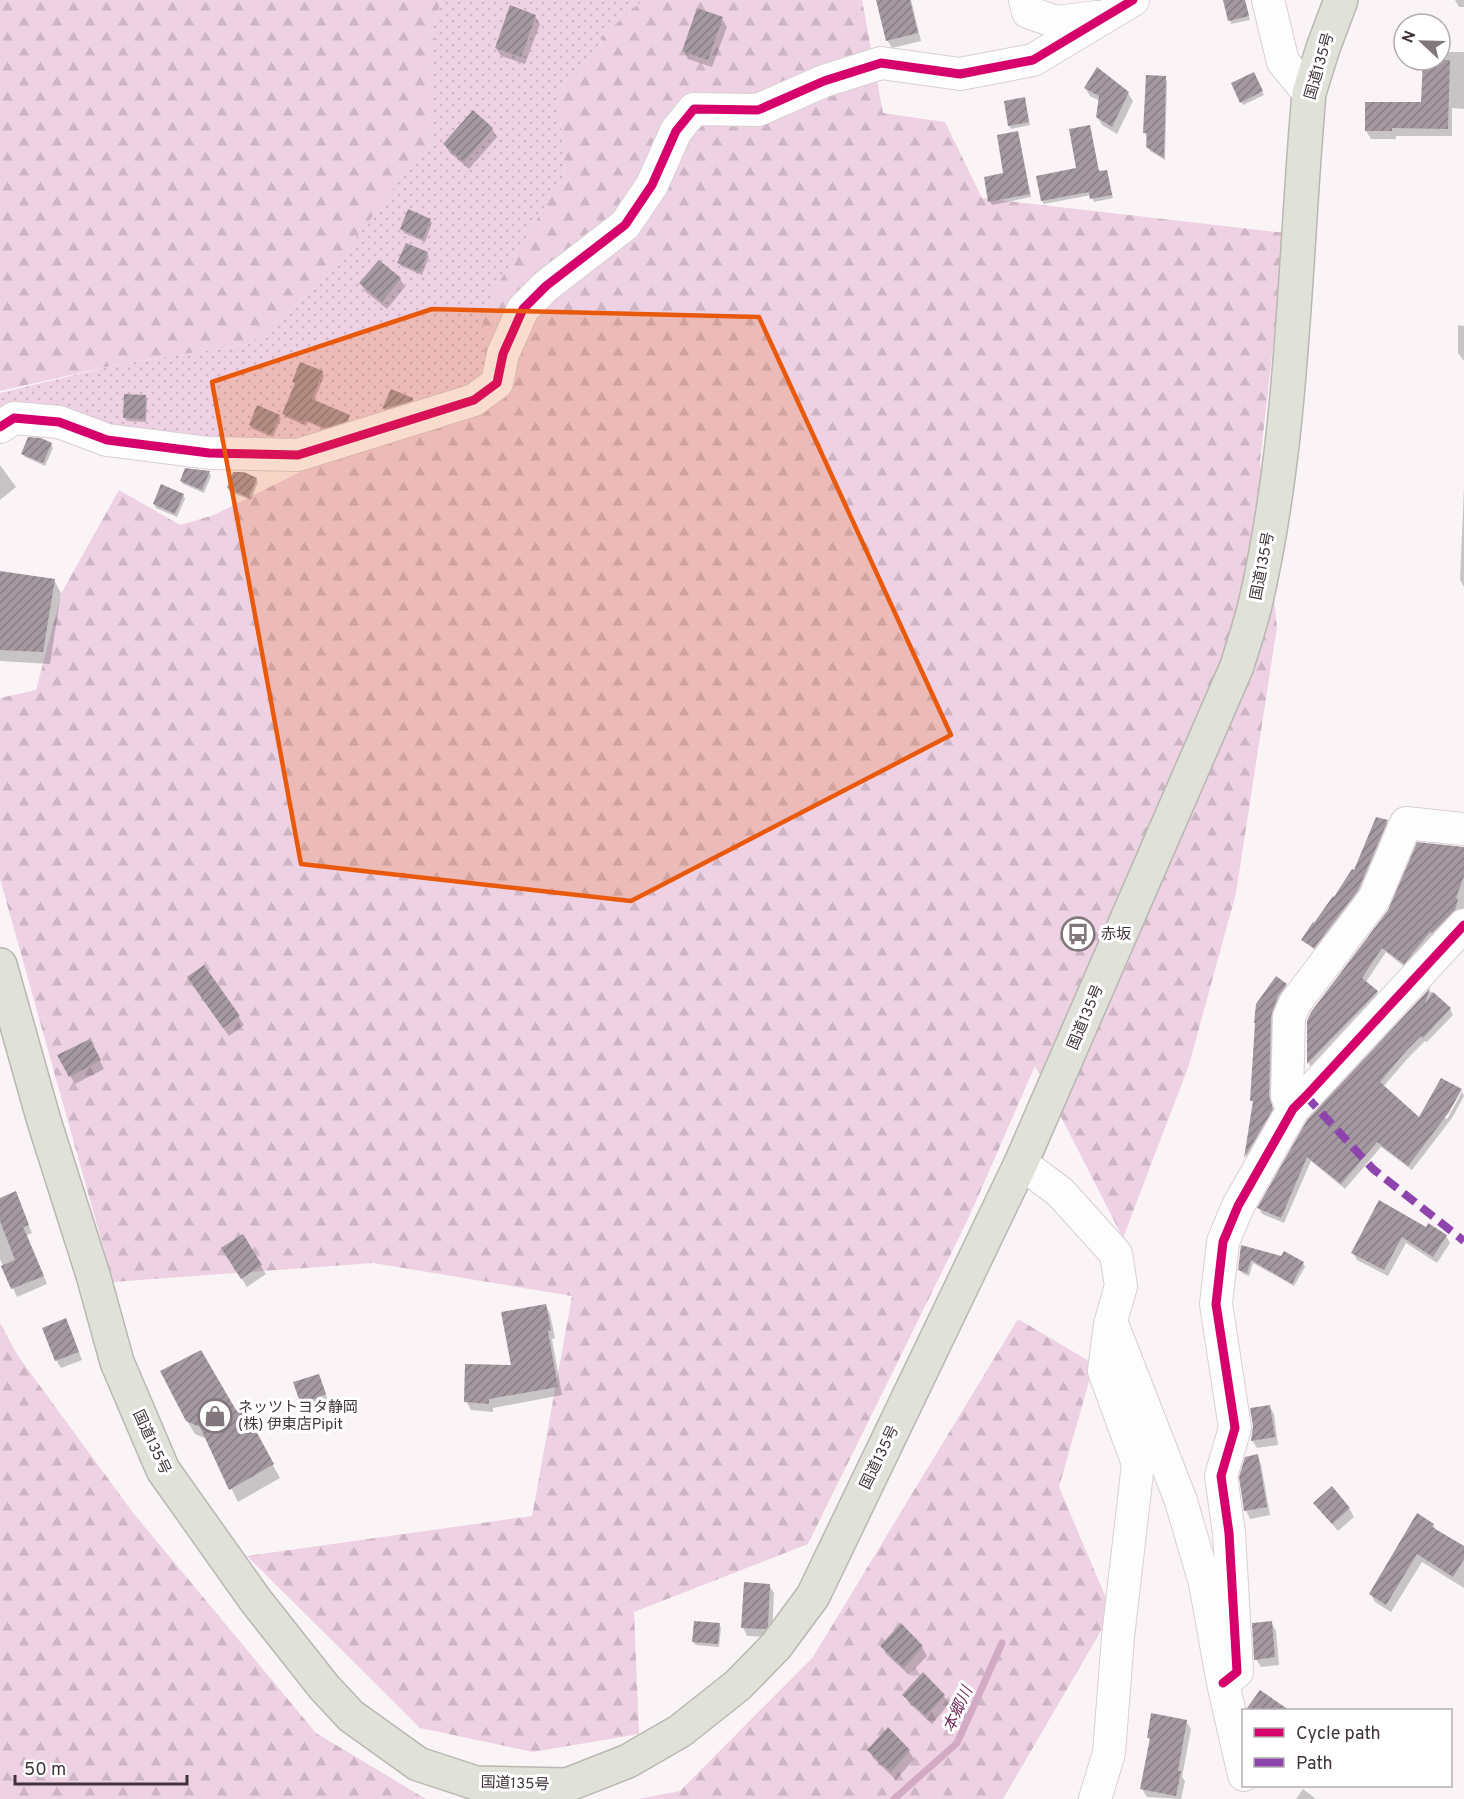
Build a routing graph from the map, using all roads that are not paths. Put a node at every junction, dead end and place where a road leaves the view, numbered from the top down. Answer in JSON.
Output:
{"nodes":[{"id":1,"x":1025,"y":0,"type":"edge"},
{"id":2,"x":1268,"y":0,"type":"edge"},
{"id":3,"x":1341,"y":0,"type":"edge"},
{"id":4,"x":1121,"y":7,"type":"edge"},
{"id":5,"x":1309,"y":93,"type":"junction"},
{"id":6,"x":0,"y":427,"type":"edge"},
{"id":7,"x":1464,"y":829,"type":"edge"},
{"id":8,"x":1464,"y":925,"type":"edge"},
{"id":9,"x":0,"y":965,"type":"edge"},
{"id":10,"x":1293,"y":1109,"type":"junction"},
{"id":11,"x":1021,"y":1163,"type":"junction"},
{"id":12,"x":1111,"y":1320,"type":"junction"},
{"id":13,"x":1223,"y":1683,"type":"junction"},
{"id":14,"x":1242,"y":1766,"type":"edge"},
{"id":15,"x":1095,"y":1799,"type":"edge"}],
"edges":[{"from":1,"to":4,"type":"street"},
{"from":2,"to":5,"type":"street"},
{"from":3,"to":5,"type":"highway","name":"国道135号"},
{"from":4,"to":6,"type":"street"},
{"from":5,"to":11,"type":"highway","name":"国道135号"},
{"from":7,"to":10,"type":"street"},
{"from":8,"to":10,"type":"street"},
{"from":9,"to":11,"type":"highway","name":"国道135号"},
{"from":10,"to":13,"type":"street"},
{"from":11,"to":12,"type":"street"},
{"from":12,"to":13,"type":"street"},
{"from":12,"to":15,"type":"street"},
{"from":13,"to":14,"type":"street"}]}
